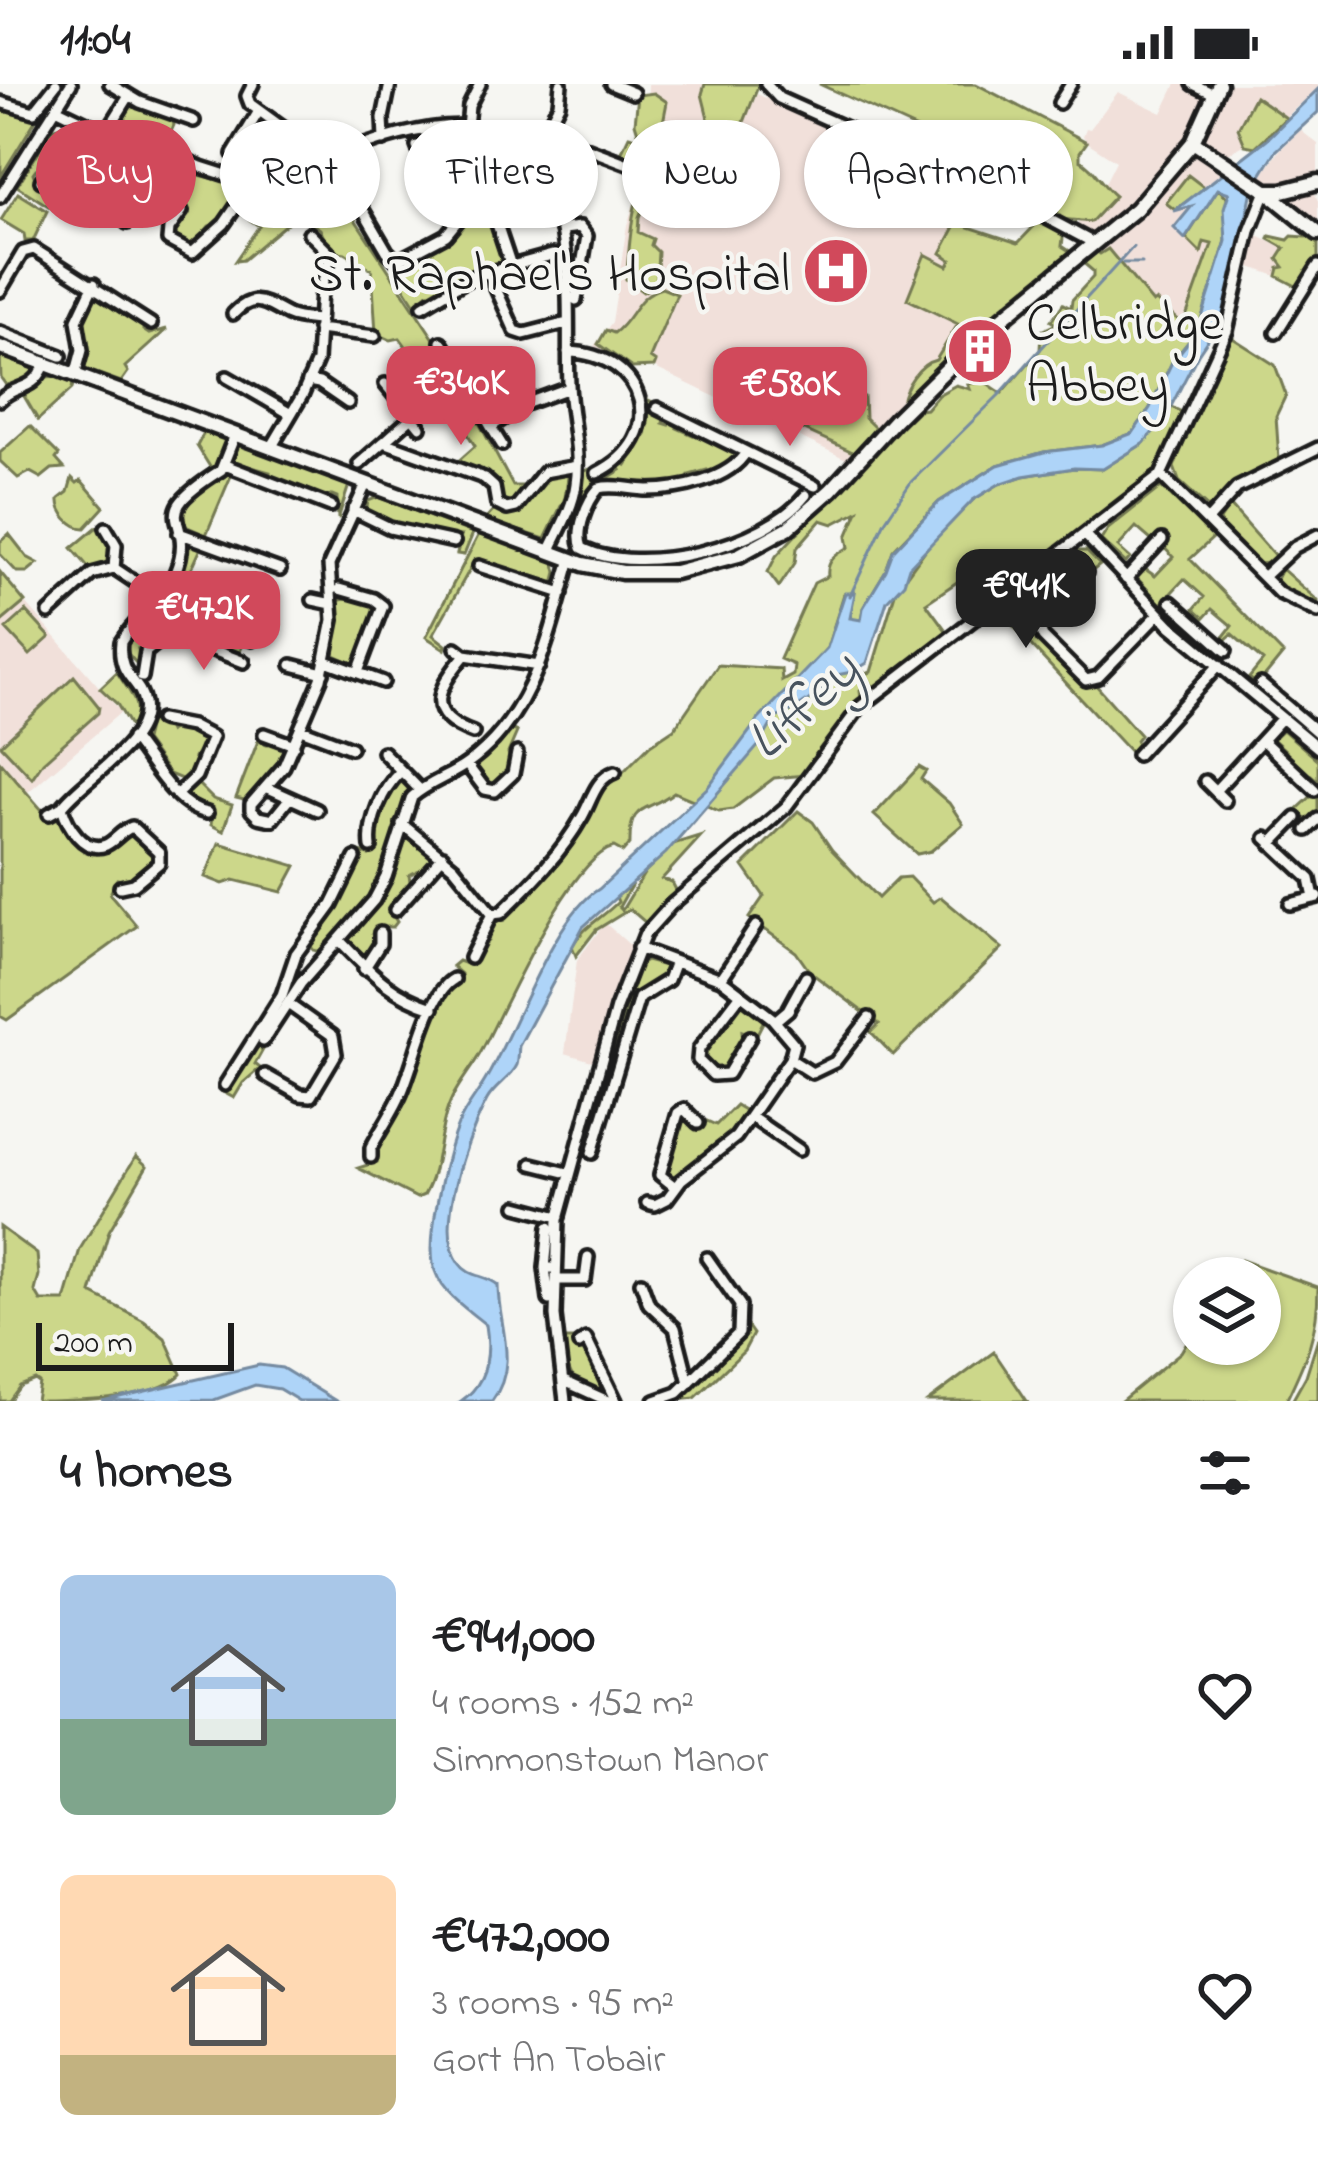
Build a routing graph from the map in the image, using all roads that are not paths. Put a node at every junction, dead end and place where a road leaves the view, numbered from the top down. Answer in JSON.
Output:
{"nodes":[{"id":1,"x":56,"y":84,"type":"edge"},
{"id":2,"x":71,"y":84,"type":"edge"},
{"id":3,"x":110,"y":84,"type":"edge"},
{"id":4,"x":388,"y":84,"type":"edge"},
{"id":5,"x":480,"y":84,"type":"edge"},
{"id":6,"x":561,"y":84,"type":"edge"},
{"id":7,"x":611,"y":84,"type":"edge"},
{"id":8,"x":766,"y":84,"type":"edge"},
{"id":9,"x":1071,"y":84,"type":"edge"},
{"id":10,"x":1193,"y":84,"type":"edge"},
{"id":11,"x":256,"y":86,"type":"edge"},
{"id":12,"x":1216,"y":89,"type":"edge"},
{"id":13,"x":634,"y":93,"type":"dead end"},
{"id":14,"x":129,"y":96,"type":"junction"},
{"id":15,"x":0,"y":102,"type":"edge"},
{"id":16,"x":1059,"y":103,"type":"dead end"},
{"id":17,"x":56,"y":108,"type":"junction"},
{"id":18,"x":259,"y":111,"type":"junction"},
{"id":19,"x":80,"y":120,"type":"edge"},
{"id":20,"x":114,"y":120,"type":"edge"},
{"id":21,"x":178,"y":120,"type":"edge"},
{"id":22,"x":254,"y":120,"type":"edge"},
{"id":23,"x":272,"y":120,"type":"edge"},
{"id":24,"x":467,"y":120,"type":"edge"},
{"id":25,"x":551,"y":120,"type":"edge"},
{"id":26,"x":404,"y":137,"type":"edge"},
{"id":27,"x":384,"y":140,"type":"junction"},
{"id":28,"x":380,"y":141,"type":"edge"},
{"id":29,"x":1193,"y":142,"type":"junction"},
{"id":30,"x":620,"y":146,"type":"dead end"},
{"id":31,"x":598,"y":153,"type":"edge"},
{"id":32,"x":615,"y":159,"type":"junction"},
{"id":33,"x":622,"y":162,"type":"edge"},
{"id":34,"x":1318,"y":182,"type":"edge"},
{"id":35,"x":1262,"y":189,"type":"junction"},
{"id":36,"x":0,"y":197,"type":"edge"},
{"id":37,"x":171,"y":228,"type":"edge"},
{"id":38,"x":220,"y":228,"type":"edge"},
{"id":39,"x":375,"y":228,"type":"edge"},
{"id":40,"x":449,"y":228,"type":"edge"},
{"id":41,"x":498,"y":228,"type":"edge"},
{"id":42,"x":564,"y":229,"type":"joint"},
{"id":43,"x":310,"y":232,"type":"dead end"},
{"id":44,"x":1318,"y":232,"type":"edge"},
{"id":45,"x":1093,"y":241,"type":"junction"},
{"id":46,"x":331,"y":255,"type":"junction"},
{"id":47,"x":552,"y":255,"type":"dead end"},
{"id":48,"x":343,"y":256,"type":"dead end"},
{"id":49,"x":511,"y":266,"type":"junction"},
{"id":50,"x":1318,"y":266,"type":"edge"},
{"id":51,"x":489,"y":273,"type":"junction"},
{"id":52,"x":94,"y":284,"type":"junction"},
{"id":53,"x":0,"y":291,"type":"edge"},
{"id":54,"x":576,"y":300,"type":"dead end"},
{"id":55,"x":423,"y":306,"type":"dead end"},
{"id":56,"x":233,"y":314,"type":"dead end"},
{"id":57,"x":567,"y":323,"type":"junction"},
{"id":58,"x":151,"y":324,"type":"dead end"},
{"id":59,"x":318,"y":325,"type":"junction"},
{"id":60,"x":0,"y":332,"type":"edge"},
{"id":61,"x":1276,"y":333,"type":"dead end"},
{"id":62,"x":375,"y":336,"type":"dead end"},
{"id":63,"x":441,"y":341,"type":"dead end"},
{"id":64,"x":0,"y":347,"type":"edge"},
{"id":65,"x":568,"y":352,"type":"junction"},
{"id":66,"x":61,"y":356,"type":"dead end"},
{"id":67,"x":45,"y":365,"type":"junction"},
{"id":68,"x":75,"y":376,"type":"junction"},
{"id":69,"x":226,"y":377,"type":"dead end"},
{"id":70,"x":308,"y":381,"type":"junction"},
{"id":71,"x":0,"y":382,"type":"edge"},
{"id":72,"x":385,"y":384,"type":"dead end"},
{"id":73,"x":569,"y":388,"type":"junction"},
{"id":74,"x":4,"y":396,"type":"edge"},
{"id":75,"x":348,"y":403,"type":"dead end"},
{"id":76,"x":657,"y":408,"type":"dead end"},
{"id":77,"x":289,"y":413,"type":"junction"},
{"id":78,"x":491,"y":427,"type":"junction"},
{"id":79,"x":235,"y":435,"type":"junction"},
{"id":80,"x":384,"y":442,"type":"junction"},
{"id":81,"x":502,"y":446,"type":"dead end"},
{"id":82,"x":271,"y":448,"type":"junction"},
{"id":83,"x":1318,"y":448,"type":"edge"},
{"id":84,"x":746,"y":452,"type":"junction"},
{"id":85,"x":359,"y":464,"type":"dead end"},
{"id":86,"x":225,"y":465,"type":"junction"},
{"id":87,"x":577,"y":466,"type":"junction"},
{"id":88,"x":597,"y":473,"type":"dead end"},
{"id":89,"x":1161,"y":475,"type":"junction"},
{"id":90,"x":366,"y":484,"type":"junction"},
{"id":91,"x":497,"y":504,"type":"junction"},
{"id":92,"x":331,"y":506,"type":"dead end"},
{"id":93,"x":353,"y":510,"type":"junction"},
{"id":94,"x":567,"y":512,"type":"junction"},
{"id":95,"x":486,"y":517,"type":"dead end"},
{"id":96,"x":584,"y":519,"type":"junction"},
{"id":97,"x":1208,"y":520,"type":"junction"},
{"id":98,"x":106,"y":528,"type":"dead end"},
{"id":99,"x":179,"y":532,"type":"junction"},
{"id":100,"x":1086,"y":536,"type":"junction"},
{"id":101,"x":1318,"y":536,"type":"edge"},
{"id":102,"x":1162,"y":540,"type":"dead end"},
{"id":103,"x":454,"y":542,"type":"dead end"},
{"id":104,"x":549,"y":552,"type":"junction"},
{"id":105,"x":571,"y":559,"type":"junction"},
{"id":106,"x":479,"y":566,"type":"dead end"},
{"id":107,"x":1078,"y":566,"type":"dead end"},
{"id":108,"x":114,"y":568,"type":"junction"},
{"id":109,"x":280,"y":570,"type":"dead end"},
{"id":110,"x":1263,"y":577,"type":"junction"},
{"id":111,"x":1126,"y":579,"type":"junction"},
{"id":112,"x":339,"y":589,"type":"dead end"},
{"id":113,"x":562,"y":593,"type":"junction"},
{"id":114,"x":161,"y":597,"type":"junction"},
{"id":115,"x":313,"y":600,"type":"dead end"},
{"id":116,"x":1172,"y":602,"type":"dead end"},
{"id":117,"x":332,"y":604,"type":"junction"},
{"id":118,"x":1318,"y":612,"type":"edge"},
{"id":119,"x":49,"y":613,"type":"dead end"},
{"id":120,"x":192,"y":614,"type":"junction"},
{"id":121,"x":1159,"y":614,"type":"junction"},
{"id":122,"x":182,"y":638,"type":"junction"},
{"id":123,"x":1212,"y":638,"type":"junction"},
{"id":124,"x":252,"y":640,"type":"dead end"},
{"id":125,"x":1201,"y":651,"type":"junction"},
{"id":126,"x":1226,"y":651,"type":"dead end"},
{"id":127,"x":326,"y":661,"type":"junction"},
{"id":128,"x":244,"y":662,"type":"dead end"},
{"id":129,"x":292,"y":664,"type":"dead end"},
{"id":130,"x":1219,"y":664,"type":"junction"},
{"id":131,"x":539,"y":666,"type":"junction"},
{"id":132,"x":358,"y":672,"type":"junction"},
{"id":133,"x":323,"y":674,"type":"junction"},
{"id":134,"x":142,"y":677,"type":"dead end"},
{"id":135,"x":383,"y":682,"type":"dead end"},
{"id":136,"x":1261,"y":684,"type":"dead end"},
{"id":137,"x":1282,"y":718,"type":"junction"},
{"id":138,"x":167,"y":724,"type":"dead end"},
{"id":139,"x":1299,"y":724,"type":"junction"},
{"id":140,"x":301,"y":729,"type":"junction"},
{"id":141,"x":473,"y":733,"type":"dead end"},
{"id":142,"x":1318,"y":733,"type":"edge"},
{"id":143,"x":264,"y":734,"type":"dead end"},
{"id":144,"x":132,"y":737,"type":"junction"},
{"id":145,"x":1263,"y":741,"type":"junction"},
{"id":146,"x":294,"y":745,"type":"junction"},
{"id":147,"x":351,"y":748,"type":"dead end"},
{"id":148,"x":1318,"y":748,"type":"edge"},
{"id":149,"x":383,"y":752,"type":"dead end"},
{"id":150,"x":517,"y":753,"type":"dead end"},
{"id":151,"x":1137,"y":755,"type":"dead end"},
{"id":152,"x":466,"y":765,"type":"junction"},
{"id":153,"x":400,"y":772,"type":"junction"},
{"id":154,"x":615,"y":772,"type":"dead end"},
{"id":155,"x":1205,"y":781,"type":"dead end"},
{"id":156,"x":268,"y":788,"type":"junction"},
{"id":157,"x":420,"y":790,"type":"junction"},
{"id":158,"x":1315,"y":790,"type":"dead end"},
{"id":159,"x":1215,"y":791,"type":"junction"},
{"id":160,"x":178,"y":794,"type":"junction"},
{"id":161,"x":289,"y":799,"type":"junction"},
{"id":162,"x":1225,"y":801,"type":"dead end"},
{"id":163,"x":62,"y":807,"type":"junction"},
{"id":164,"x":317,"y":810,"type":"dead end"},
{"id":165,"x":207,"y":813,"type":"dead end"},
{"id":166,"x":49,"y":814,"type":"dead end"},
{"id":167,"x":1309,"y":821,"type":"edge"},
{"id":168,"x":402,"y":824,"type":"junction"},
{"id":169,"x":371,"y":847,"type":"dead end"},
{"id":170,"x":442,"y":856,"type":"junction"},
{"id":171,"x":356,"y":858,"type":"dead end"},
{"id":172,"x":120,"y":887,"type":"dead end"},
{"id":173,"x":1316,"y":897,"type":"edge"},
{"id":174,"x":1290,"y":904,"type":"dead end"},
{"id":175,"x":395,"y":910,"type":"dead end"},
{"id":176,"x":492,"y":914,"type":"junction"},
{"id":177,"x":756,"y":926,"type":"dead end"},
{"id":178,"x":380,"y":933,"type":"dead end"},
{"id":179,"x":339,"y":940,"type":"junction"},
{"id":180,"x":304,"y":947,"type":"junction"},
{"id":181,"x":638,"y":948,"type":"junction"},
{"id":182,"x":470,"y":958,"type":"dead end"},
{"id":183,"x":320,"y":960,"type":"junction"},
{"id":184,"x":674,"y":964,"type":"junction"},
{"id":185,"x":364,"y":969,"type":"junction"},
{"id":186,"x":806,"y":977,"type":"dead end"},
{"id":187,"x":721,"y":979,"type":"junction"},
{"id":188,"x":454,"y":980,"type":"dead end"},
{"id":189,"x":741,"y":994,"type":"junction"},
{"id":190,"x":288,"y":1004,"type":"junction"},
{"id":191,"x":433,"y":1008,"type":"junction"},
{"id":192,"x":869,"y":1018,"type":"dead end"},
{"id":193,"x":775,"y":1021,"type":"junction"},
{"id":194,"x":750,"y":1037,"type":"dead end"},
{"id":195,"x":263,"y":1042,"type":"dead end"},
{"id":196,"x":791,"y":1058,"type":"junction"},
{"id":197,"x":265,"y":1075,"type":"dead end"},
{"id":198,"x":225,"y":1085,"type":"dead end"},
{"id":199,"x":752,"y":1118,"type":"junction"},
{"id":200,"x":698,"y":1123,"type":"dead end"},
{"id":201,"x":800,"y":1150,"type":"dead end"},
{"id":202,"x":592,"y":1153,"type":"dead end"},
{"id":203,"x":370,"y":1157,"type":"dead end"},
{"id":204,"x":532,"y":1164,"type":"dead end"},
{"id":205,"x":568,"y":1174,"type":"junction"},
{"id":206,"x":675,"y":1187,"type":"junction"},
{"id":207,"x":647,"y":1203,"type":"dead end"},
{"id":208,"x":517,"y":1206,"type":"dead end"},
{"id":209,"x":559,"y":1216,"type":"junction"},
{"id":210,"x":549,"y":1227,"type":"dead end"},
{"id":211,"x":588,"y":1257,"type":"dead end"},
{"id":212,"x":707,"y":1258,"type":"dead end"},
{"id":213,"x":552,"y":1272,"type":"junction"},
{"id":214,"x":640,"y":1282,"type":"dead end"},
{"id":215,"x":549,"y":1300,"type":"dead end"},
{"id":216,"x":579,"y":1344,"type":"dead end"},
{"id":217,"x":564,"y":1381,"type":"junction"},
{"id":218,"x":689,"y":1383,"type":"junction"},
{"id":219,"x":565,"y":1400,"type":"edge"},
{"id":220,"x":612,"y":1401,"type":"edge"},
{"id":221,"x":655,"y":1401,"type":"edge"}],
"edges":[{"from":1,"to":15,"type":"street"},
{"from":2,"to":17,"type":"street"},
{"from":3,"to":14,"type":"street"},
{"from":4,"to":27,"type":"street"},
{"from":5,"to":24,"type":"street"},
{"from":6,"to":25,"type":"street"},
{"from":7,"to":13,"type":"street"},
{"from":8,"to":45,"type":"street"},
{"from":9,"to":16,"type":"street"},
{"from":10,"to":12,"type":"street"},
{"from":11,"to":18,"type":"street"},
{"from":12,"to":29,"type":"main road"},
{"from":14,"to":20,"type":"street"},
{"from":14,"to":21,"type":"street"},
{"from":17,"to":19,"type":"street"},
{"from":17,"to":36,"type":"street"},
{"from":18,"to":22,"type":"street"},
{"from":18,"to":23,"type":"street"},
{"from":26,"to":27,"type":"street"},
{"from":27,"to":28,"type":"street"},
{"from":29,"to":35,"type":"main road"},
{"from":29,"to":45,"type":"main road"},
{"from":30,"to":32,"type":"street"},
{"from":31,"to":32,"type":"street"},
{"from":32,"to":33,"type":"street"},
{"from":34,"to":35,"type":"main road"},
{"from":35,"to":44,"type":"main road"},
{"from":35,"to":89,"type":"street"},
{"from":37,"to":38,"type":"street"},
{"from":39,"to":40,"type":"street"},
{"from":41,"to":49,"type":"street"},
{"from":42,"to":54,"type":"street"},
{"from":42,"to":57,"type":"street"},
{"from":43,"to":46,"type":"street"},
{"from":45,"to":105,"type":"main road"},
{"from":46,"to":48,"type":"street"},
{"from":46,"to":59,"type":"street"},
{"from":47,"to":49,"type":"street"},
{"from":49,"to":51,"type":"street"},
{"from":50,"to":61,"type":"street"},
{"from":51,"to":55,"type":"street"},
{"from":51,"to":57,"type":"street"},
{"from":52,"to":53,"type":"street"},
{"from":52,"to":58,"type":"street"},
{"from":52,"to":68,"type":"street"},
{"from":56,"to":59,"type":"street"},
{"from":57,"to":65,"type":"street"},
{"from":59,"to":62,"type":"street"},
{"from":59,"to":70,"type":"street"},
{"from":60,"to":66,"type":"street"},
{"from":63,"to":78,"type":"street"},
{"from":64,"to":67,"type":"main road"},
{"from":65,"to":73,"type":"street"},
{"from":65,"to":88,"type":"street"},
{"from":67,"to":68,"type":"main road"},
{"from":67,"to":74,"type":"street"},
{"from":68,"to":79,"type":"main road"},
{"from":69,"to":77,"type":"street"},
{"from":70,"to":75,"type":"street"},
{"from":70,"to":77,"type":"street"},
{"from":71,"to":74,"type":"street"},
{"from":72,"to":80,"type":"street"},
{"from":73,"to":78,"type":"street"},
{"from":73,"to":87,"type":"street"},
{"from":76,"to":84,"type":"street"},
{"from":77,"to":82,"type":"street"},
{"from":78,"to":81,"type":"street"},
{"from":79,"to":82,"type":"main road"},
{"from":79,"to":86,"type":"street"},
{"from":80,"to":85,"type":"street"},
{"from":80,"to":91,"type":"street"},
{"from":82,"to":90,"type":"main road"},
{"from":83,"to":97,"type":"street"},
{"from":84,"to":96,"type":"street"},
{"from":84,"to":96,"type":"street"},
{"from":86,"to":92,"type":"street"},
{"from":86,"to":99,"type":"street"},
{"from":87,"to":91,"type":"street"},
{"from":87,"to":94,"type":"street"},
{"from":89,"to":97,"type":"street"},
{"from":89,"to":100,"type":"street"},
{"from":90,"to":93,"type":"street"},
{"from":90,"to":104,"type":"main road"},
{"from":91,"to":95,"type":"street"},
{"from":93,"to":103,"type":"street"},
{"from":93,"to":117,"type":"street"},
{"from":94,"to":96,"type":"street"},
{"from":94,"to":104,"type":"street"},
{"from":97,"to":110,"type":"street"},
{"from":98,"to":108,"type":"street"},
{"from":99,"to":109,"type":"street"},
{"from":99,"to":114,"type":"street"},
{"from":100,"to":111,"type":"street"},
{"from":100,"to":181,"type":"street"},
{"from":101,"to":110,"type":"street"},
{"from":102,"to":111,"type":"street"},
{"from":104,"to":105,"type":"main road"},
{"from":105,"to":113,"type":"street"},
{"from":106,"to":113,"type":"street"},
{"from":107,"to":121,"type":"street"},
{"from":108,"to":114,"type":"street"},
{"from":108,"to":119,"type":"street"},
{"from":110,"to":118,"type":"street"},
{"from":111,"to":121,"type":"street"},
{"from":112,"to":132,"type":"street"},
{"from":113,"to":131,"type":"street"},
{"from":114,"to":120,"type":"street"},
{"from":114,"to":144,"type":"street"},
{"from":115,"to":117,"type":"street"},
{"from":116,"to":123,"type":"street"},
{"from":117,"to":127,"type":"street"},
{"from":120,"to":122,"type":"street"},
{"from":120,"to":124,"type":"street"},
{"from":121,"to":125,"type":"street"},
{"from":122,"to":128,"type":"street"},
{"from":122,"to":134,"type":"street"},
{"from":123,"to":125,"type":"street"},
{"from":123,"to":126,"type":"street"},
{"from":125,"to":130,"type":"street"},
{"from":127,"to":132,"type":"street"},
{"from":127,"to":133,"type":"street"},
{"from":129,"to":133,"type":"street"},
{"from":130,"to":137,"type":"street"},
{"from":130,"to":151,"type":"street"},
{"from":131,"to":141,"type":"street"},
{"from":131,"to":152,"type":"street"},
{"from":132,"to":135,"type":"street"},
{"from":133,"to":140,"type":"street"},
{"from":136,"to":139,"type":"street"},
{"from":137,"to":139,"type":"street"},
{"from":137,"to":145,"type":"street"},
{"from":138,"to":160,"type":"street"},
{"from":139,"to":142,"type":"street"},
{"from":139,"to":148,"type":"street"},
{"from":140,"to":146,"type":"street"},
{"from":140,"to":147,"type":"street"},
{"from":143,"to":146,"type":"street"},
{"from":144,"to":160,"type":"street"},
{"from":144,"to":163,"type":"street"},
{"from":145,"to":158,"type":"street"},
{"from":145,"to":159,"type":"street"},
{"from":146,"to":156,"type":"street"},
{"from":149,"to":153,"type":"street"},
{"from":150,"to":152,"type":"street"},
{"from":152,"to":157,"type":"street"},
{"from":153,"to":157,"type":"street"},
{"from":153,"to":169,"type":"street"},
{"from":154,"to":176,"type":"street"},
{"from":155,"to":159,"type":"street"},
{"from":156,"to":161,"type":"street"},
{"from":156,"to":161,"type":"street"},
{"from":157,"to":168,"type":"street"},
{"from":159,"to":162,"type":"street"},
{"from":160,"to":165,"type":"street"},
{"from":161,"to":164,"type":"street"},
{"from":163,"to":166,"type":"street"},
{"from":163,"to":172,"type":"street"},
{"from":167,"to":173,"type":"street"},
{"from":168,"to":170,"type":"street"},
{"from":168,"to":179,"type":"street"},
{"from":170,"to":175,"type":"street"},
{"from":170,"to":176,"type":"street"},
{"from":171,"to":180,"type":"street"},
{"from":173,"to":174,"type":"street"},
{"from":176,"to":182,"type":"street"},
{"from":177,"to":187,"type":"street"},
{"from":178,"to":185,"type":"street"},
{"from":179,"to":183,"type":"street"},
{"from":179,"to":185,"type":"street"},
{"from":180,"to":183,"type":"street"},
{"from":180,"to":198,"type":"street"},
{"from":181,"to":184,"type":"street"},
{"from":181,"to":205,"type":"street"},
{"from":183,"to":190,"type":"street"},
{"from":184,"to":187,"type":"street"},
{"from":184,"to":202,"type":"street"},
{"from":185,"to":191,"type":"street"},
{"from":186,"to":193,"type":"street"},
{"from":187,"to":189,"type":"street"},
{"from":188,"to":191,"type":"street"},
{"from":189,"to":193,"type":"street"},
{"from":189,"to":194,"type":"street"},
{"from":190,"to":195,"type":"street"},
{"from":190,"to":197,"type":"street"},
{"from":191,"to":203,"type":"street"},
{"from":192,"to":196,"type":"street"},
{"from":193,"to":196,"type":"street"},
{"from":196,"to":199,"type":"street"},
{"from":199,"to":201,"type":"street"},
{"from":199,"to":206,"type":"street"},
{"from":200,"to":206,"type":"street"},
{"from":204,"to":205,"type":"street"},
{"from":205,"to":209,"type":"street"},
{"from":206,"to":207,"type":"street"},
{"from":208,"to":209,"type":"street"},
{"from":209,"to":213,"type":"street"},
{"from":210,"to":213,"type":"street"},
{"from":211,"to":213,"type":"street"},
{"from":212,"to":218,"type":"street"},
{"from":213,"to":215,"type":"street"},
{"from":213,"to":217,"type":"street"},
{"from":214,"to":218,"type":"street"},
{"from":216,"to":220,"type":"street"},
{"from":217,"to":219,"type":"street"},
{"from":217,"to":220,"type":"street"},
{"from":218,"to":221,"type":"street"}]}
